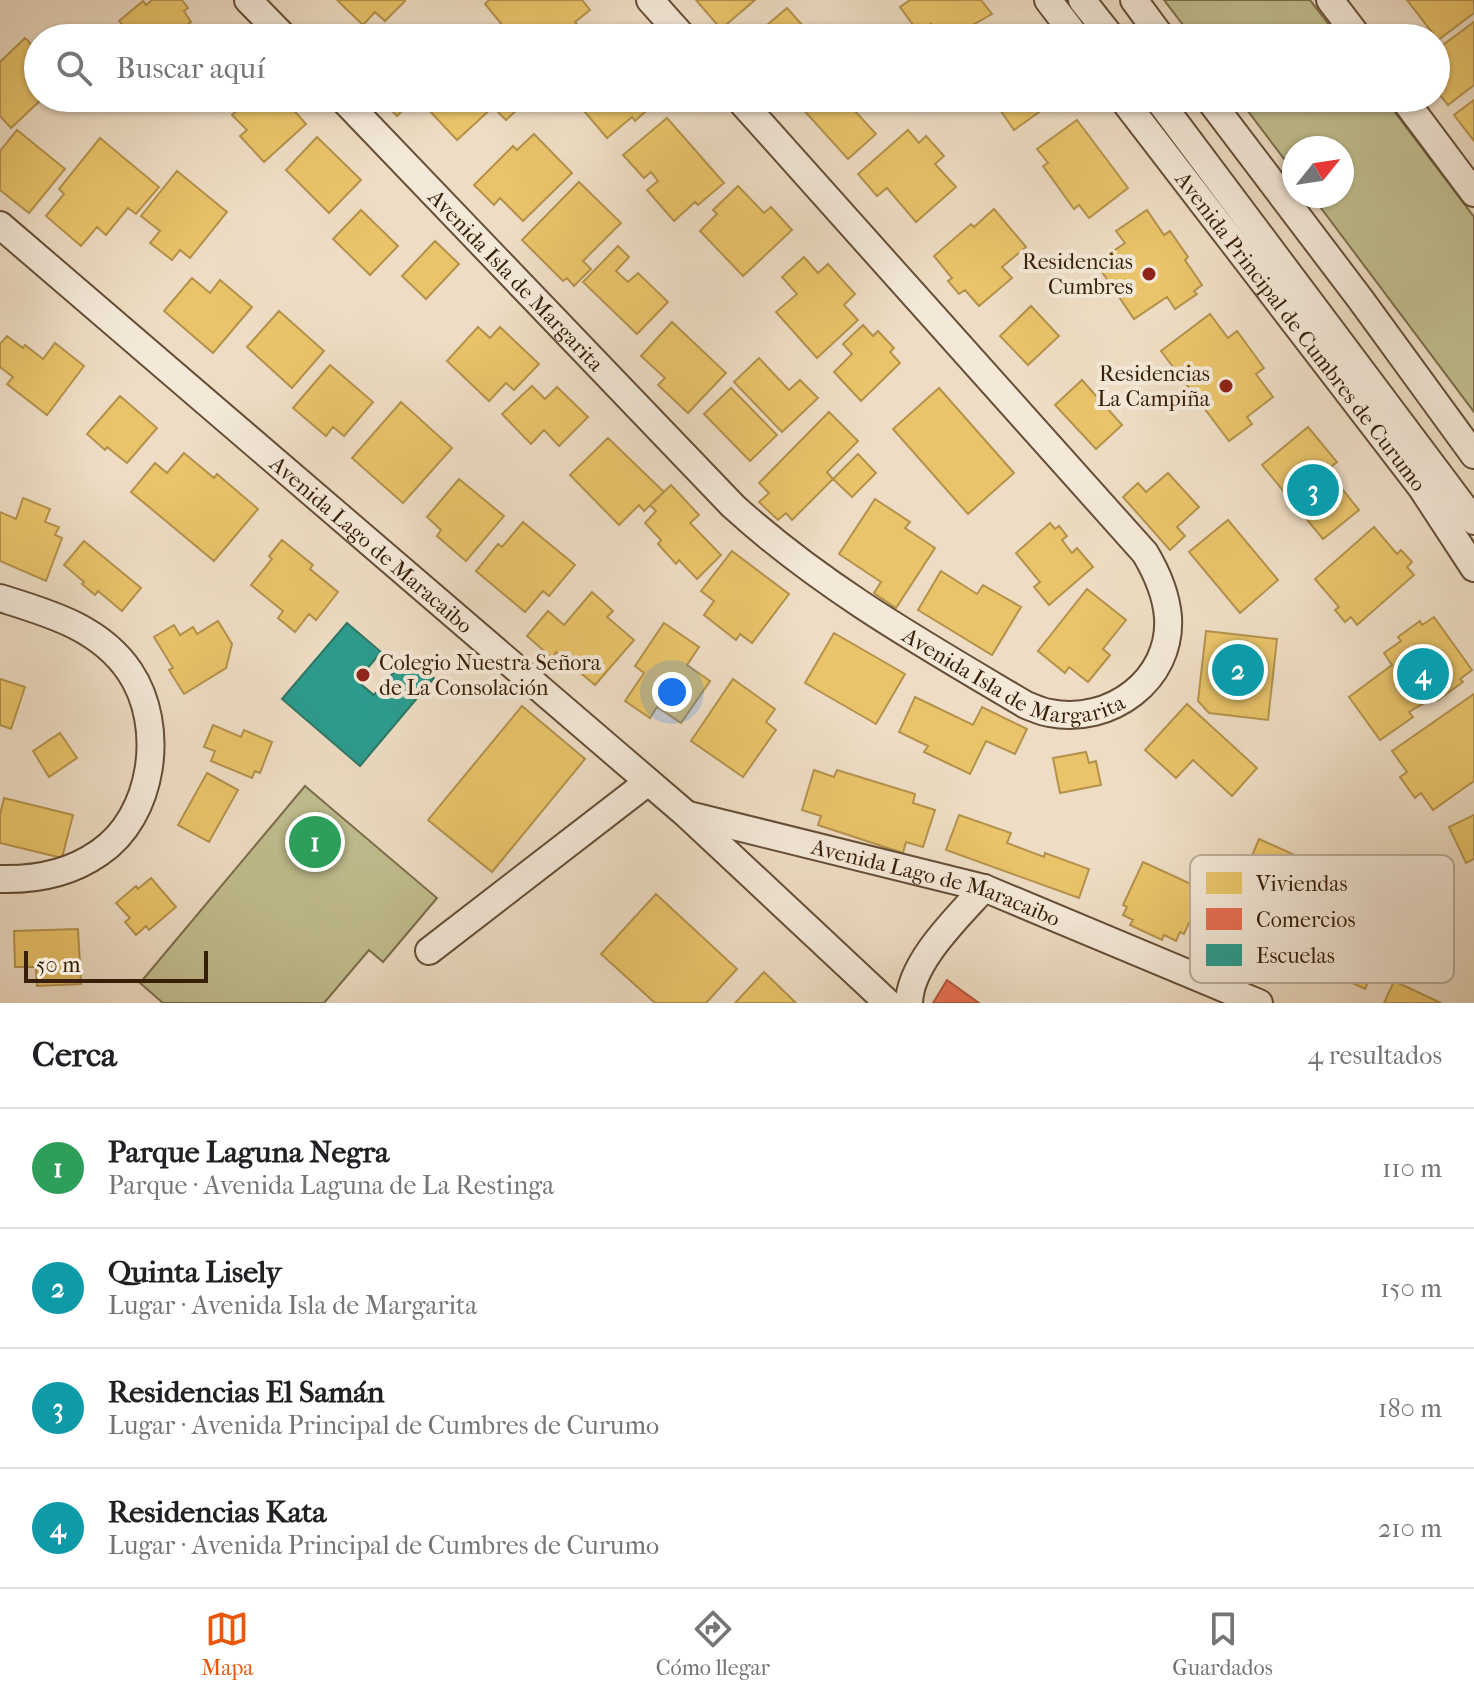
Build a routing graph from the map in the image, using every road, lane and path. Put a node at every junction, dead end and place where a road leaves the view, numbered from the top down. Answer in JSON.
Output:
{"nodes":[{"id":1,"x":248,"y":0,"type":"edge"},
{"id":2,"x":650,"y":0,"type":"edge"},
{"id":3,"x":1048,"y":0,"type":"edge"},
{"id":4,"x":1082,"y":0,"type":"edge"},
{"id":5,"x":1134,"y":0,"type":"edge"},
{"id":6,"x":1330,"y":0,"type":"edge"},
{"id":7,"x":271,"y":24,"type":"edge"},
{"id":8,"x":671,"y":24,"type":"edge"},
{"id":9,"x":1066,"y":24,"type":"edge"},
{"id":10,"x":1101,"y":24,"type":"edge"},
{"id":11,"x":1152,"y":24,"type":"edge"},
{"id":12,"x":1348,"y":24,"type":"edge"},
{"id":13,"x":355,"y":112,"type":"edge"},
{"id":14,"x":751,"y":112,"type":"edge"},
{"id":15,"x":1133,"y":112,"type":"edge"},
{"id":16,"x":1167,"y":112,"type":"edge"},
{"id":17,"x":1219,"y":112,"type":"edge"},
{"id":18,"x":1413,"y":112,"type":"edge"},
{"id":19,"x":1474,"y":193,"type":"edge"},
{"id":20,"x":0,"y":225,"type":"edge"},
{"id":21,"x":1474,"y":455,"type":"edge"},
{"id":22,"x":1474,"y":521,"type":"edge"},
{"id":23,"x":1473,"y":564,"type":"edge"},
{"id":24,"x":0,"y":598,"type":"edge"},
{"id":25,"x":648,"y":782,"type":"junction"},
{"id":26,"x":686,"y":814,"type":"junction"},
{"id":27,"x":0,"y":879,"type":"edge"},
{"id":28,"x":984,"y":888,"type":"junction"},
{"id":29,"x":429,"y":951,"type":"dead end"},
{"id":30,"x":1190,"y":974,"type":"edge"},
{"id":31,"x":1211,"y":983,"type":"edge"},
{"id":32,"x":888,"y":1003,"type":"edge"},
{"id":33,"x":909,"y":1003,"type":"edge"},
{"id":34,"x":1259,"y":1003,"type":"edge"}],
"edges":[{"from":1,"to":7,"type":"street"},
{"from":2,"to":8,"type":"street"},
{"from":3,"to":9,"type":"street"},
{"from":4,"to":10,"type":"street"},
{"from":5,"to":11,"type":"street"},
{"from":6,"to":12,"type":"street"},
{"from":13,"to":14,"type":"street","name":"Avenida Isla de Margarita"},
{"from":15,"to":23,"type":"street","name":"Avenida Principal de Cumbres de Curumo"},
{"from":16,"to":22,"type":"street","name":"Avenida Principal de Cumbres de Curumo"},
{"from":17,"to":21,"type":"street"},
{"from":18,"to":19,"type":"street"},
{"from":20,"to":25,"type":"street","name":"Avenida Lago de Maracaibo"},
{"from":24,"to":27,"type":"street"},
{"from":25,"to":26,"type":"street","name":"Avenida Lago de Maracaibo"},
{"from":25,"to":29,"type":"street"},
{"from":26,"to":28,"type":"street","name":"Avenida Lago de Maracaibo"},
{"from":26,"to":32,"type":"street"},
{"from":28,"to":30,"type":"street","name":"Avenida Lago de Maracaibo"},
{"from":28,"to":33,"type":"street"},
{"from":31,"to":34,"type":"street","name":"Avenida Lago de Maracaibo"}]}
